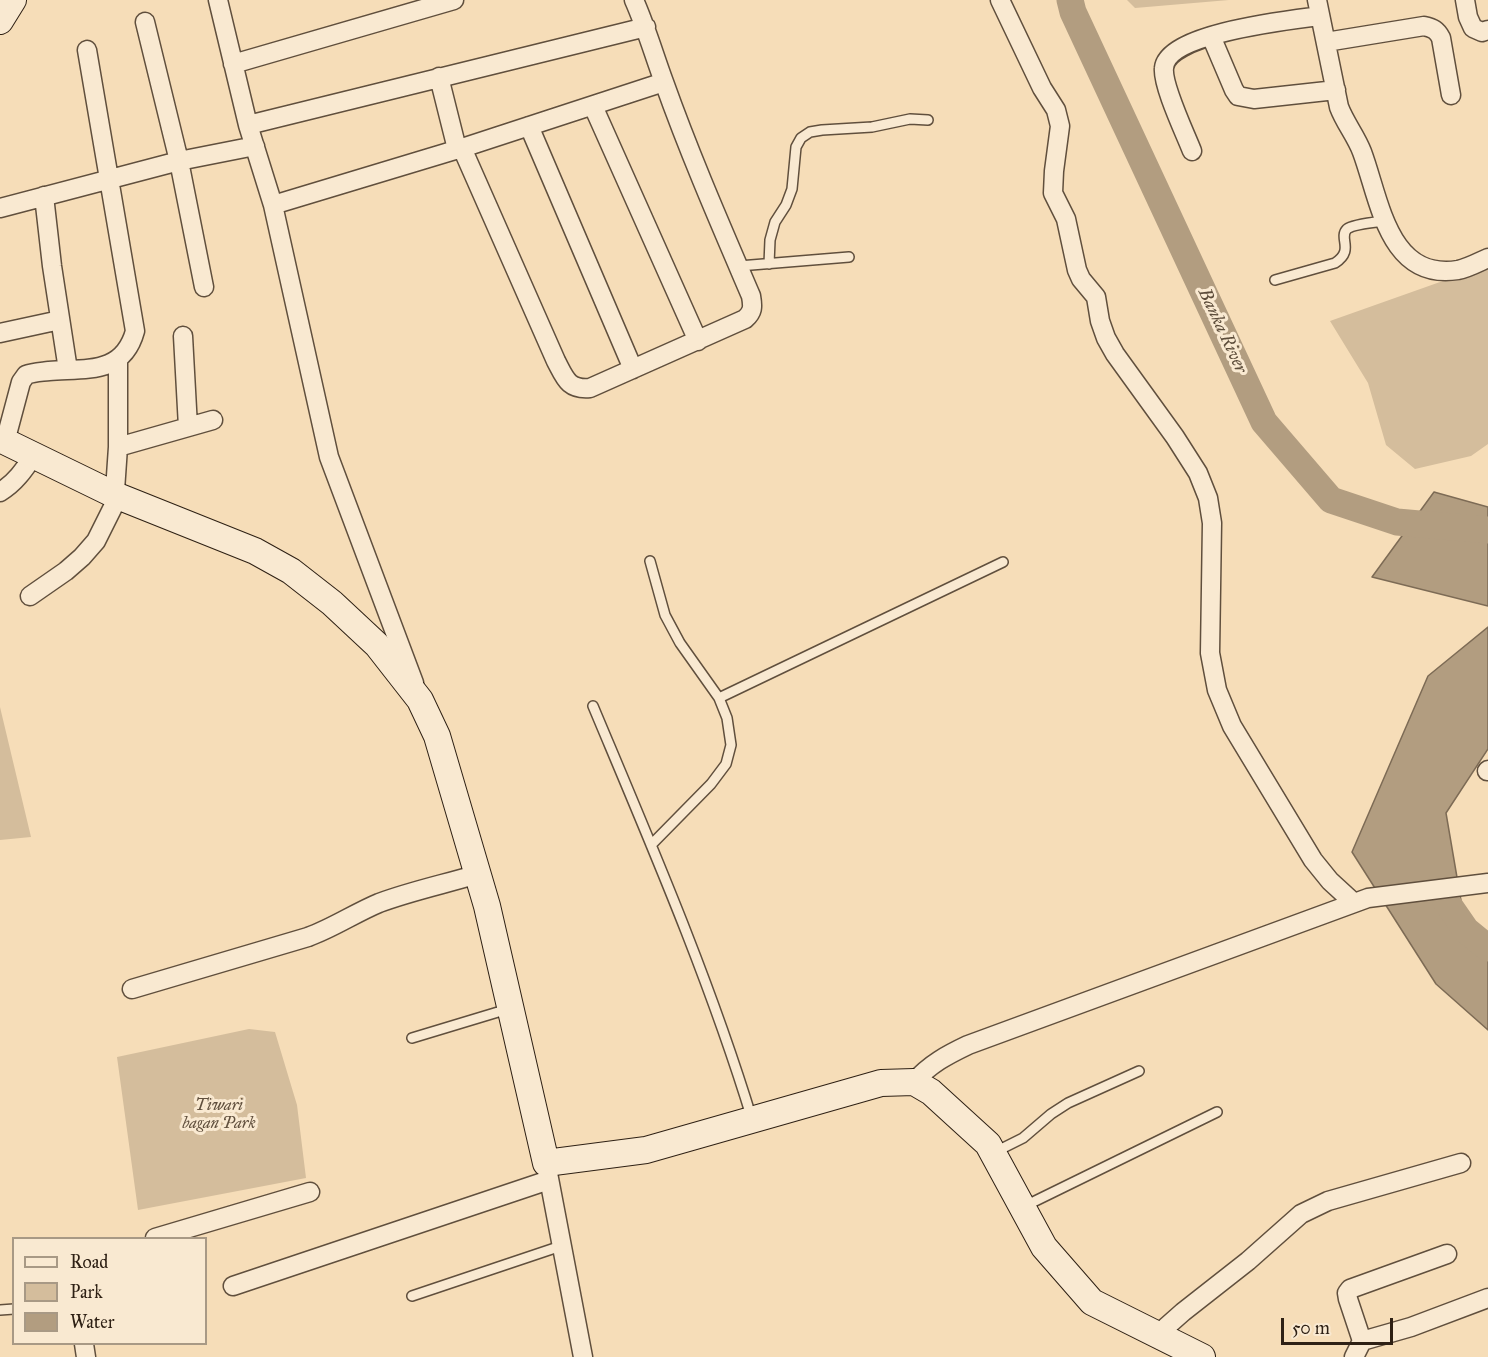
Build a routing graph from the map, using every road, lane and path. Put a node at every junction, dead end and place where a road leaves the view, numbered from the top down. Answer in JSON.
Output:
{"nodes":[{"id":1,"x":13,"y":0,"type":"edge"},
{"id":2,"x":218,"y":0,"type":"edge"},
{"id":3,"x":454,"y":0,"type":"edge"},
{"id":4,"x":634,"y":0,"type":"edge"},
{"id":5,"x":1000,"y":0,"type":"edge"},
{"id":6,"x":1465,"y":0,"type":"edge"},
{"id":7,"x":1318,"y":8,"type":"edge"},
{"id":8,"x":0,"y":21,"type":"edge"},
{"id":9,"x":145,"y":22,"type":"dead end"},
{"id":10,"x":646,"y":27,"type":"junction"},
{"id":11,"x":1488,"y":30,"type":"edge"},
{"id":12,"x":1211,"y":36,"type":"junction"},
{"id":13,"x":1326,"y":42,"type":"junction"},
{"id":14,"x":87,"y":50,"type":"dead end"},
{"id":15,"x":233,"y":64,"type":"junction"},
{"id":16,"x":439,"y":77,"type":"junction"},
{"id":17,"x":664,"y":82,"type":"junction"},
{"id":18,"x":1336,"y":90,"type":"junction"},
{"id":19,"x":1451,"y":95,"type":"dead end"},
{"id":20,"x":592,"y":105,"type":"junction"},
{"id":21,"x":928,"y":120,"type":"dead end"},
{"id":22,"x":248,"y":125,"type":"junction"},
{"id":23,"x":529,"y":126,"type":"junction"},
{"id":24,"x":255,"y":146,"type":"junction"},
{"id":25,"x":459,"y":149,"type":"junction"},
{"id":26,"x":1192,"y":151,"type":"dead end"},
{"id":27,"x":179,"y":161,"type":"junction"},
{"id":28,"x":109,"y":179,"type":"junction"},
{"id":29,"x":44,"y":196,"type":"junction"},
{"id":30,"x":273,"y":205,"type":"junction"},
{"id":31,"x":0,"y":208,"type":"edge"},
{"id":32,"x":1385,"y":220,"type":"junction"},
{"id":33,"x":849,"y":257,"type":"dead end"},
{"id":34,"x":1488,"y":258,"type":"edge"},
{"id":35,"x":769,"y":264,"type":"junction"},
{"id":36,"x":739,"y":266,"type":"junction"},
{"id":37,"x":1275,"y":280,"type":"dead end"},
{"id":38,"x":204,"y":287,"type":"dead end"},
{"id":39,"x":60,"y":320,"type":"junction"},
{"id":40,"x":0,"y":333,"type":"edge"},
{"id":41,"x":183,"y":336,"type":"dead end"},
{"id":42,"x":698,"y":341,"type":"junction"},
{"id":43,"x":118,"y":360,"type":"junction"},
{"id":44,"x":633,"y":369,"type":"junction"},
{"id":45,"x":68,"y":370,"type":"junction"},
{"id":46,"x":213,"y":420,"type":"dead end"},
{"id":47,"x":188,"y":427,"type":"junction"},
{"id":48,"x":3,"y":440,"type":"edge"},
{"id":49,"x":118,"y":447,"type":"junction"},
{"id":50,"x":34,"y":455,"type":"junction"},
{"id":51,"x":0,"y":492,"type":"edge"},
{"id":52,"x":115,"y":495,"type":"junction"},
{"id":53,"x":650,"y":561,"type":"dead end"},
{"id":54,"x":1003,"y":562,"type":"dead end"},
{"id":55,"x":30,"y":596,"type":"dead end"},
{"id":56,"x":719,"y":698,"type":"junction"},
{"id":57,"x":420,"y":700,"type":"junction"},
{"id":58,"x":593,"y":706,"type":"dead end"},
{"id":59,"x":651,"y":844,"type":"junction"},
{"id":60,"x":478,"y":874,"type":"junction"},
{"id":61,"x":1486,"y":884,"type":"edge"},
{"id":62,"x":1361,"y":901,"type":"junction"},
{"id":63,"x":132,"y":989,"type":"dead end"},
{"id":64,"x":510,"y":1008,"type":"junction"},
{"id":65,"x":412,"y":1038,"type":"dead end"},
{"id":66,"x":1139,"y":1071,"type":"dead end"},
{"id":67,"x":914,"y":1082,"type":"junction"},
{"id":68,"x":1217,"y":1112,"type":"dead end"},
{"id":69,"x":752,"y":1119,"type":"junction"},
{"id":70,"x":993,"y":1153,"type":"junction"},
{"id":71,"x":1461,"y":1163,"type":"dead end"},
{"id":72,"x":547,"y":1171,"type":"junction"},
{"id":73,"x":310,"y":1192,"type":"dead end"},
{"id":74,"x":1022,"y":1207,"type":"junction"},
{"id":75,"x":162,"y":1237,"type":"edge"},
{"id":76,"x":561,"y":1246,"type":"junction"},
{"id":77,"x":1447,"y":1254,"type":"dead end"},
{"id":78,"x":232,"y":1286,"type":"dead end"},
{"id":79,"x":412,"y":1296,"type":"dead end"},
{"id":80,"x":1488,"y":1298,"type":"edge"},
{"id":81,"x":1158,"y":1335,"type":"junction"},
{"id":82,"x":1358,"y":1349,"type":"edge"},
{"id":83,"x":583,"y":1357,"type":"edge"},
{"id":84,"x":1202,"y":1357,"type":"edge"}],
"edges":[{"from":1,"to":8,"type":"street"},
{"from":2,"to":15,"type":"street"},
{"from":3,"to":15,"type":"street"},
{"from":4,"to":10,"type":"street"},
{"from":5,"to":62,"type":"street"},
{"from":6,"to":11,"type":"street"},
{"from":7,"to":12,"type":"street"},
{"from":7,"to":13,"type":"street"},
{"from":9,"to":27,"type":"street"},
{"from":10,"to":16,"type":"street"},
{"from":10,"to":17,"type":"street"},
{"from":12,"to":18,"type":"street"},
{"from":12,"to":26,"type":"street"},
{"from":13,"to":18,"type":"street"},
{"from":13,"to":19,"type":"street"},
{"from":14,"to":28,"type":"street"},
{"from":15,"to":22,"type":"street"},
{"from":16,"to":22,"type":"street"},
{"from":16,"to":25,"type":"street"},
{"from":17,"to":20,"type":"street"},
{"from":17,"to":36,"type":"street"},
{"from":18,"to":32,"type":"street"},
{"from":20,"to":23,"type":"street"},
{"from":20,"to":42,"type":"street"},
{"from":21,"to":35,"type":"lane"},
{"from":22,"to":24,"type":"street"},
{"from":23,"to":25,"type":"street"},
{"from":23,"to":44,"type":"street"},
{"from":24,"to":27,"type":"street"},
{"from":24,"to":30,"type":"street"},
{"from":25,"to":30,"type":"street"},
{"from":25,"to":44,"type":"street"},
{"from":27,"to":28,"type":"street"},
{"from":27,"to":38,"type":"street"},
{"from":28,"to":29,"type":"street"},
{"from":28,"to":43,"type":"street"},
{"from":29,"to":31,"type":"street"},
{"from":29,"to":39,"type":"street"},
{"from":30,"to":57,"type":"street"},
{"from":32,"to":34,"type":"street"},
{"from":32,"to":37,"type":"lane"},
{"from":33,"to":35,"type":"lane"},
{"from":35,"to":36,"type":"lane"},
{"from":36,"to":42,"type":"street"},
{"from":39,"to":40,"type":"street"},
{"from":39,"to":45,"type":"street"},
{"from":41,"to":47,"type":"street"},
{"from":42,"to":44,"type":"street"},
{"from":43,"to":45,"type":"street"},
{"from":43,"to":49,"type":"street"},
{"from":45,"to":48,"type":"street"},
{"from":46,"to":47,"type":"street"},
{"from":47,"to":49,"type":"street"},
{"from":48,"to":50,"type":"street"},
{"from":49,"to":52,"type":"street"},
{"from":50,"to":51,"type":"street"},
{"from":50,"to":52,"type":"street"},
{"from":52,"to":55,"type":"street"},
{"from":52,"to":57,"type":"street"},
{"from":53,"to":56,"type":"lane"},
{"from":54,"to":56,"type":"lane"},
{"from":56,"to":59,"type":"lane"},
{"from":57,"to":60,"type":"street"},
{"from":58,"to":59,"type":"lane"},
{"from":59,"to":69,"type":"lane"},
{"from":60,"to":63,"type":"street"},
{"from":60,"to":64,"type":"street"},
{"from":61,"to":62,"type":"street"},
{"from":62,"to":67,"type":"street"},
{"from":64,"to":65,"type":"lane"},
{"from":64,"to":72,"type":"street"},
{"from":66,"to":70,"type":"lane"},
{"from":67,"to":69,"type":"street"},
{"from":67,"to":70,"type":"street"},
{"from":68,"to":74,"type":"lane"},
{"from":69,"to":72,"type":"street"},
{"from":70,"to":74,"type":"street"},
{"from":71,"to":81,"type":"street"},
{"from":72,"to":76,"type":"street"},
{"from":72,"to":78,"type":"street"},
{"from":73,"to":75,"type":"street"},
{"from":74,"to":81,"type":"street"},
{"from":76,"to":79,"type":"lane"},
{"from":76,"to":83,"type":"street"},
{"from":77,"to":82,"type":"street"},
{"from":80,"to":82,"type":"street"},
{"from":81,"to":84,"type":"street"}]}
